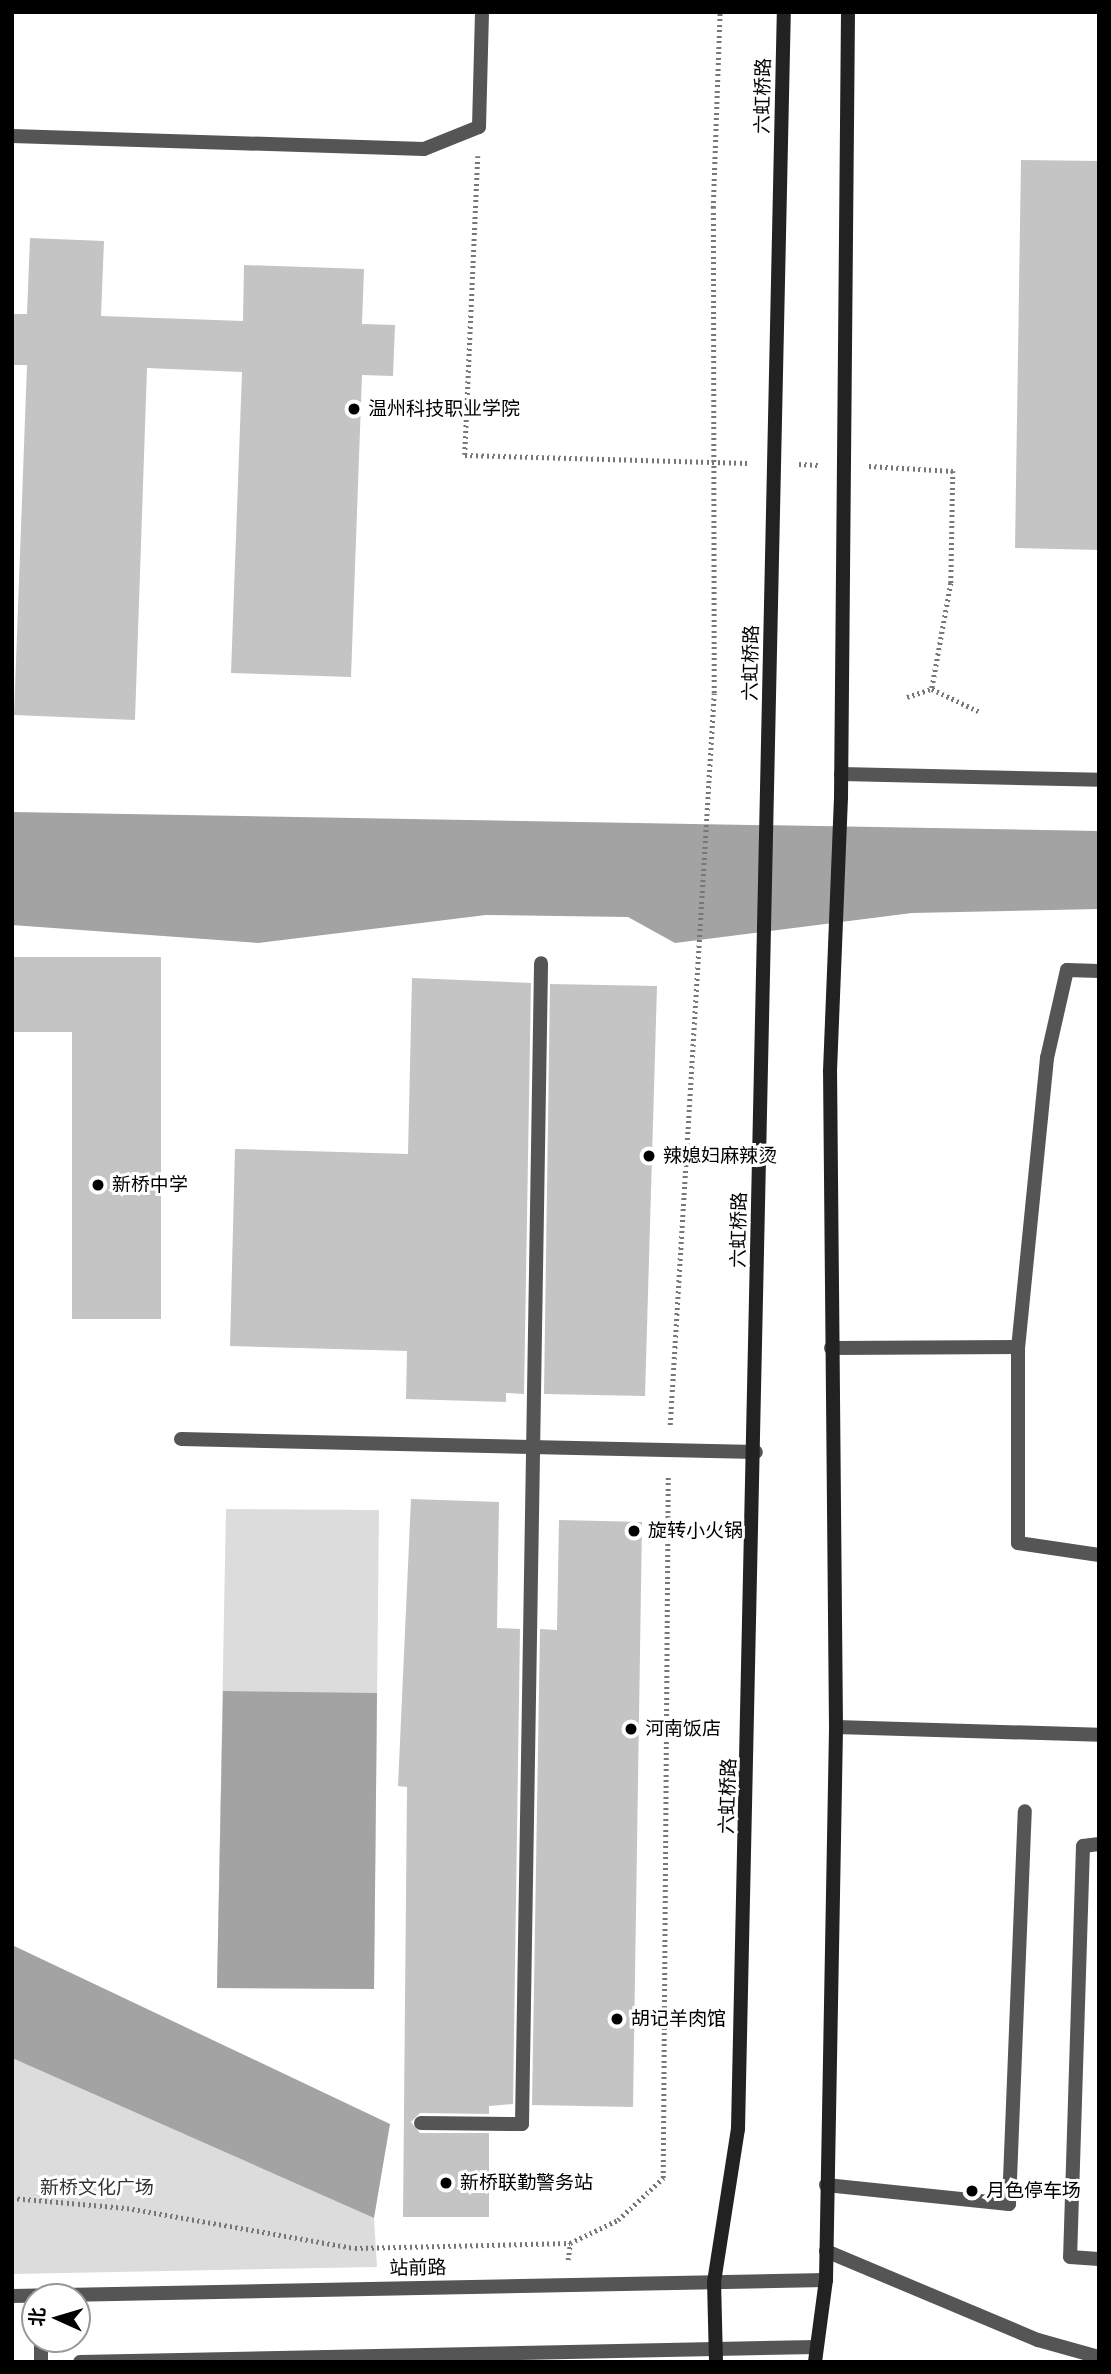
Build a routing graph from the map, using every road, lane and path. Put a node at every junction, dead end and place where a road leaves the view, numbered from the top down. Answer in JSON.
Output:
{"nodes":[{"id":1,"x":482,"y":12,"type":"edge"},
{"id":2,"x":720,"y":12,"type":"edge"},
{"id":3,"x":784,"y":12,"type":"edge"},
{"id":4,"x":848,"y":12,"type":"edge"},
{"id":5,"x":478,"y":127,"type":"junction"},
{"id":6,"x":12,"y":136,"type":"edge"},
{"id":7,"x":756,"y":463,"type":"dead end"},
{"id":8,"x":784,"y":464,"type":"dead end"},
{"id":9,"x":825,"y":465,"type":"dead end"},
{"id":10,"x":853,"y":466,"type":"dead end"},
{"id":11,"x":932,"y":690,"type":"junction"},
{"id":12,"x":907,"y":697,"type":"dead end"},
{"id":13,"x":981,"y":712,"type":"dead end"},
{"id":14,"x":841,"y":774,"type":"junction"},
{"id":15,"x":1099,"y":780,"type":"edge"},
{"id":16,"x":541,"y":963,"type":"dead end"},
{"id":17,"x":1099,"y":971,"type":"edge"},
{"id":18,"x":1018,"y":1347,"type":"junction"},
{"id":19,"x":831,"y":1348,"type":"junction"},
{"id":20,"x":181,"y":1439,"type":"dead end"},
{"id":21,"x":529,"y":1447,"type":"junction"},
{"id":22,"x":668,"y":1450,"type":"junction"},
{"id":23,"x":756,"y":1452,"type":"junction"},
{"id":24,"x":1099,"y":1555,"type":"edge"},
{"id":25,"x":836,"y":1727,"type":"junction"},
{"id":26,"x":1099,"y":1735,"type":"edge"},
{"id":27,"x":1025,"y":1811,"type":"dead end"},
{"id":28,"x":1099,"y":1844,"type":"edge"},
{"id":29,"x":421,"y":2123,"type":"dead end"},
{"id":30,"x":826,"y":2185,"type":"junction"},
{"id":31,"x":12,"y":2198,"type":"edge"},
{"id":32,"x":570,"y":2243,"type":"junction"},
{"id":33,"x":826,"y":2252,"type":"junction"},
{"id":34,"x":1099,"y":2259,"type":"edge"},
{"id":35,"x":826,"y":2280,"type":"junction"},
{"id":36,"x":714,"y":2282,"type":"junction"},
{"id":37,"x":566,"y":2284,"type":"junction"},
{"id":38,"x":91,"y":2295,"type":"edge"},
{"id":39,"x":815,"y":2354,"type":"edge"},
{"id":40,"x":715,"y":2355,"type":"edge"},
{"id":41,"x":1099,"y":2357,"type":"edge"},
{"id":42,"x":80,"y":2362,"type":"edge"}],
"edges":[{"from":1,"to":5,"type":"street"},
{"from":2,"to":22,"type":"path"},
{"from":3,"to":23,"type":"main road","name":"六虹桥路"},
{"from":4,"to":14,"type":"main road"},
{"from":5,"to":6,"type":"street"},
{"from":5,"to":7,"type":"path"},
{"from":8,"to":9,"type":"path"},
{"from":10,"to":11,"type":"path"},
{"from":11,"to":12,"type":"path"},
{"from":11,"to":13,"type":"path"},
{"from":14,"to":15,"type":"street"},
{"from":14,"to":19,"type":"main road"},
{"from":16,"to":21,"type":"street"},
{"from":17,"to":18,"type":"street"},
{"from":18,"to":19,"type":"street"},
{"from":18,"to":24,"type":"street"},
{"from":19,"to":25,"type":"main road"},
{"from":20,"to":21,"type":"street"},
{"from":21,"to":22,"type":"street"},
{"from":21,"to":29,"type":"street"},
{"from":22,"to":23,"type":"street"},
{"from":22,"to":32,"type":"path"},
{"from":23,"to":36,"type":"main road","name":"六虹桥路"},
{"from":25,"to":26,"type":"street"},
{"from":25,"to":30,"type":"main road"},
{"from":27,"to":30,"type":"street"},
{"from":28,"to":34,"type":"street"},
{"from":30,"to":33,"type":"main road"},
{"from":31,"to":32,"type":"path"},
{"from":32,"to":37,"type":"path"},
{"from":33,"to":35,"type":"main road"},
{"from":33,"to":41,"type":"street"},
{"from":35,"to":36,"type":"street","name":"站前路"},
{"from":35,"to":39,"type":"main road"},
{"from":36,"to":37,"type":"street","name":"站前路"},
{"from":36,"to":40,"type":"main road","name":"六虹桥路"},
{"from":37,"to":38,"type":"street","name":"站前路"},
{"from":39,"to":40,"type":"street"},
{"from":40,"to":42,"type":"street"}]}
